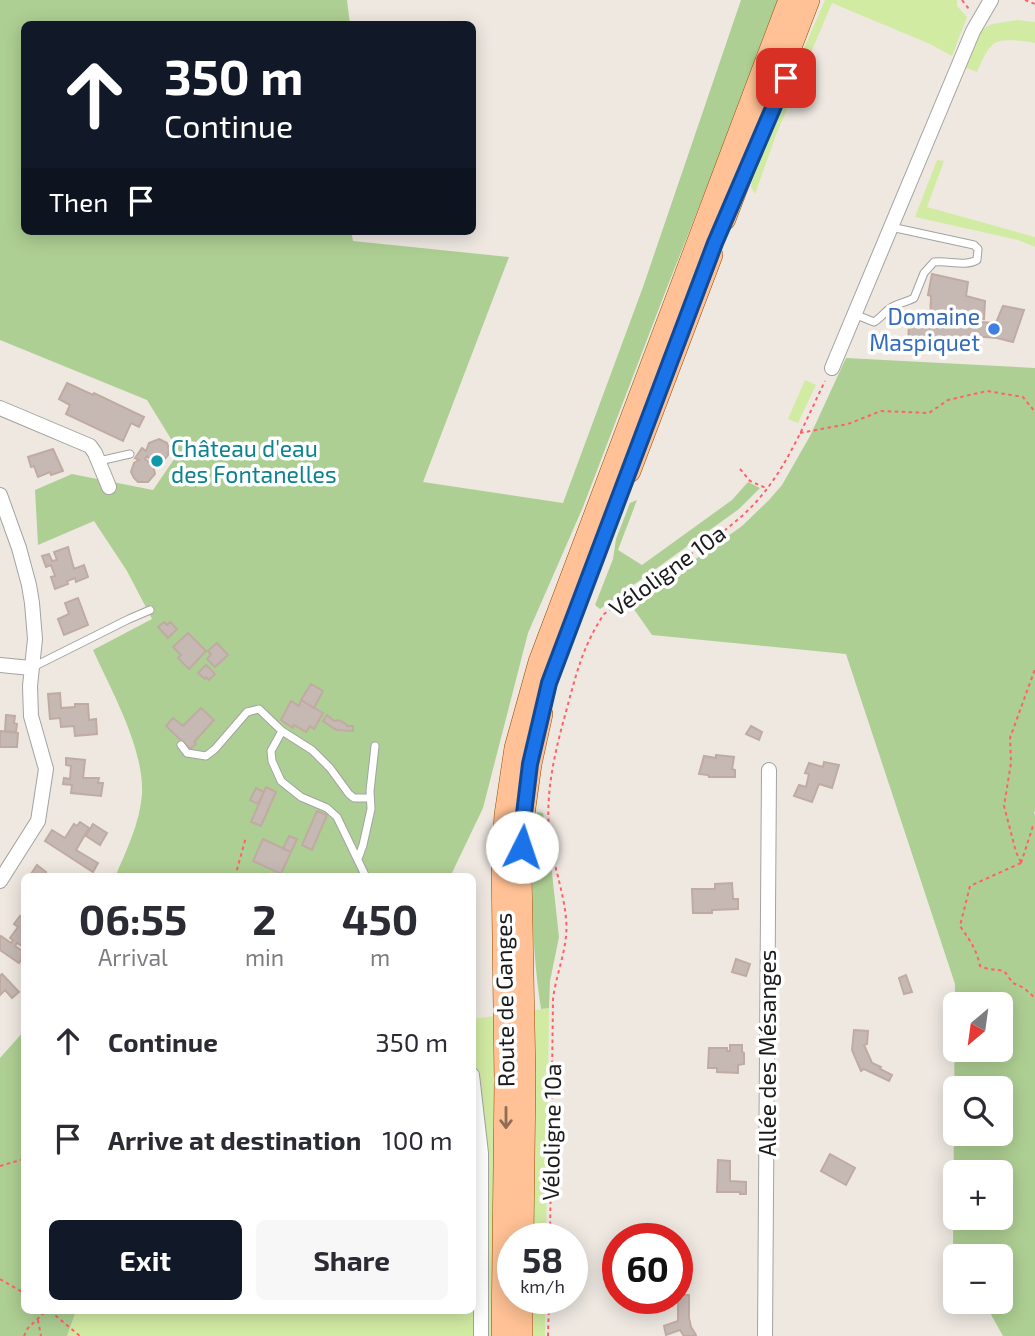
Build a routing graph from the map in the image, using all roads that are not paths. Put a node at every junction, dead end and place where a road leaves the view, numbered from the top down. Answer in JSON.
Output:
{"nodes":[{"id":1,"x":790,"y":0,"type":"edge"},
{"id":2,"x":808,"y":0,"type":"edge"},
{"id":3,"x":819,"y":0,"type":"edge"},
{"id":4,"x":979,"y":0,"type":"edge"},
{"id":5,"x":991,"y":0,"type":"edge"},
{"id":6,"x":973,"y":31,"type":"junction"},
{"id":7,"x":890,"y":227,"type":"junction"},
{"id":8,"x":715,"y":243,"type":"junction"},
{"id":9,"x":854,"y":314,"type":"junction"},
{"id":10,"x":832,"y":368,"type":"road end"},
{"id":11,"x":0,"y":408,"type":"edge"},
{"id":12,"x":130,"y":454,"type":"dead end"},
{"id":13,"x":99,"y":461,"type":"junction"},
{"id":14,"x":109,"y":487,"type":"dead end"},
{"id":15,"x":0,"y":495,"type":"edge"},
{"id":16,"x":149,"y":610,"type":"dead end"},
{"id":17,"x":0,"y":664,"type":"edge"},
{"id":18,"x":31,"y":668,"type":"junction"},
{"id":19,"x":282,"y":731,"type":"junction"},
{"id":20,"x":181,"y":745,"type":"dead end"},
{"id":21,"x":375,"y":746,"type":"dead end"},
{"id":22,"x":769,"y":770,"type":"dead end"},
{"id":23,"x":370,"y":798,"type":"junction"},
{"id":24,"x":358,"y":859,"type":"junction"},
{"id":25,"x":364,"y":873,"type":"edge"},
{"id":26,"x":0,"y":880,"type":"edge"},
{"id":27,"x":476,"y":1110,"type":"edge"},
{"id":28,"x":522,"y":1223,"type":"edge"},
{"id":29,"x":521,"y":1314,"type":"edge"},
{"id":30,"x":481,"y":1336,"type":"edge"},
{"id":31,"x":503,"y":1336,"type":"edge"},
{"id":32,"x":521,"y":1336,"type":"edge"},
{"id":33,"x":765,"y":1336,"type":"edge"}],
"edges":[{"from":1,"to":31,"type":"main road","name":"Route de Ganges","one_way":true},
{"from":2,"to":8,"type":"main road","name":"Route de Ganges"},
{"from":3,"to":8,"type":"main road"},
{"from":4,"to":6,"type":"street"},
{"from":5,"to":6,"type":"street"},
{"from":6,"to":7,"type":"street"},
{"from":7,"to":9,"type":"street"},
{"from":7,"to":9,"type":"lane"},
{"from":8,"to":28,"type":"main road","name":"Route de Ganges"},
{"from":9,"to":10,"type":"street"},
{"from":11,"to":13,"type":"street"},
{"from":12,"to":13,"type":"lane"},
{"from":13,"to":14,"type":"street"},
{"from":15,"to":18,"type":"street"},
{"from":16,"to":18,"type":"lane"},
{"from":17,"to":18,"type":"street"},
{"from":18,"to":26,"type":"street"},
{"from":19,"to":20,"type":"lane"},
{"from":19,"to":23,"type":"lane"},
{"from":19,"to":24,"type":"lane"},
{"from":21,"to":23,"type":"lane"},
{"from":22,"to":33,"type":"street","name":"Allée des Mésanges"},
{"from":23,"to":24,"type":"lane"},
{"from":24,"to":25,"type":"lane"},
{"from":27,"to":30,"type":"street"},
{"from":29,"to":32,"type":"main road"}]}
